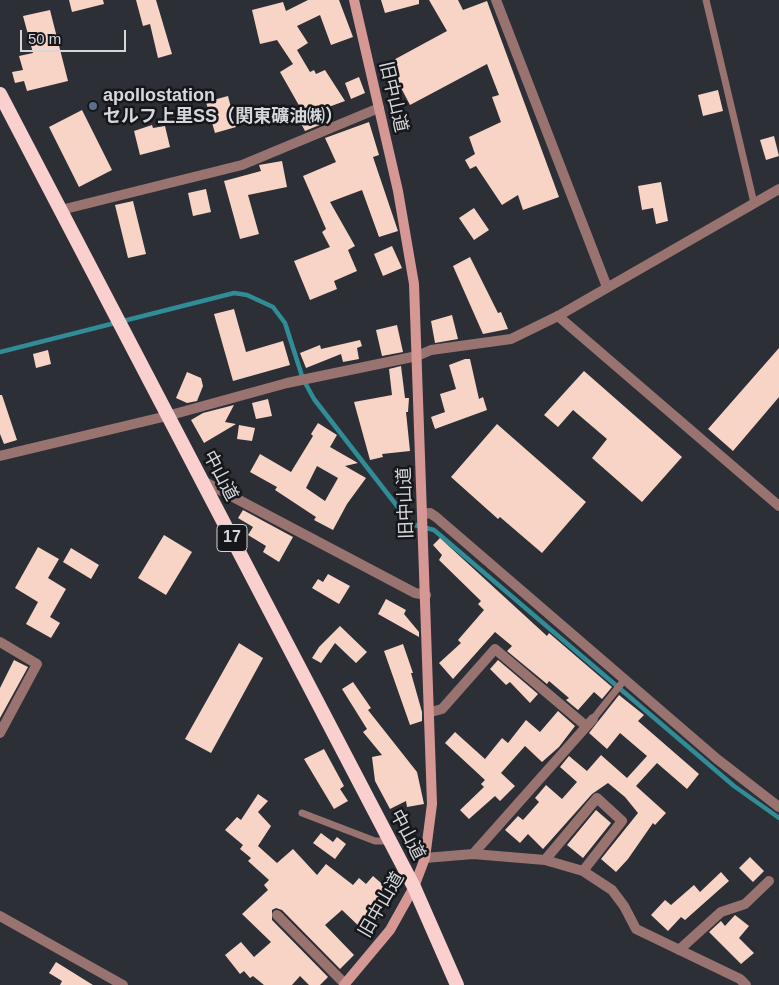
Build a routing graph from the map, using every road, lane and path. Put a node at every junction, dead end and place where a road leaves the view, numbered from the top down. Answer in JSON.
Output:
{"nodes":[{"id":1,"x":354,"y":0,"type":"edge"},
{"id":2,"x":496,"y":0,"type":"edge"},
{"id":3,"x":706,"y":0,"type":"edge"},
{"id":4,"x":0,"y":94,"type":"edge"},
{"id":5,"x":379,"y":108,"type":"junction"},
{"id":6,"x":779,"y":190,"type":"edge"},
{"id":7,"x":754,"y":202,"type":"junction"},
{"id":8,"x":61,"y":210,"type":"junction"},
{"id":9,"x":607,"y":287,"type":"junction"},
{"id":10,"x":558,"y":316,"type":"junction"},
{"id":11,"x":417,"y":356,"type":"junction"},
{"id":12,"x":167,"y":416,"type":"junction"},
{"id":13,"x":0,"y":456,"type":"edge"},
{"id":14,"x":201,"y":480,"type":"junction"},
{"id":15,"x":779,"y":506,"type":"edge"},
{"id":16,"x":423,"y":517,"type":"junction"},
{"id":17,"x":426,"y":595,"type":"junction"},
{"id":18,"x":0,"y":642,"type":"edge"},
{"id":19,"x":625,"y":680,"type":"junction"},
{"id":20,"x":431,"y":712,"type":"junction"},
{"id":21,"x":589,"y":723,"type":"junction"},
{"id":22,"x":0,"y":733,"type":"edge"},
{"id":23,"x":779,"y":808,"type":"edge"},
{"id":24,"x":302,"y":813,"type":"dead end"},
{"id":25,"x":389,"y":842,"type":"junction"},
{"id":26,"x":474,"y":854,"type":"junction"},
{"id":27,"x":425,"y":858,"type":"junction"},
{"id":28,"x":545,"y":860,"type":"junction"},
{"id":29,"x":583,"y":871,"type":"junction"},
{"id":30,"x":770,"y":881,"type":"dead end"},
{"id":31,"x":414,"y":887,"type":"junction"},
{"id":32,"x":277,"y":915,"type":"dead end"},
{"id":33,"x":0,"y":916,"type":"edge"},
{"id":34,"x":679,"y":950,"type":"junction"},
{"id":35,"x":123,"y":985,"type":"edge"},
{"id":36,"x":344,"y":985,"type":"edge"},
{"id":37,"x":457,"y":985,"type":"edge"},
{"id":38,"x":746,"y":985,"type":"edge"}],
"edges":[{"from":1,"to":5,"type":"main road","name":"旧中山道"},
{"from":2,"to":9,"type":"street"},
{"from":3,"to":7,"type":"lane"},
{"from":4,"to":8,"type":"highway","name":"中山道","number":"17"},
{"from":5,"to":8,"type":"street"},
{"from":5,"to":11,"type":"main road","name":"旧中山道"},
{"from":6,"to":7,"type":"street"},
{"from":7,"to":9,"type":"street"},
{"from":8,"to":12,"type":"highway","name":"中山道","number":"17"},
{"from":9,"to":10,"type":"street"},
{"from":10,"to":11,"type":"street"},
{"from":10,"to":15,"type":"street"},
{"from":11,"to":12,"type":"street"},
{"from":11,"to":16,"type":"main road","name":"旧中山道"},
{"from":12,"to":13,"type":"street"},
{"from":12,"to":14,"type":"highway","name":"中山道","number":"17"},
{"from":14,"to":17,"type":"street"},
{"from":14,"to":25,"type":"highway","name":"中山道","number":"17"},
{"from":16,"to":17,"type":"main road","name":"旧中山道"},
{"from":16,"to":19,"type":"street"},
{"from":17,"to":20,"type":"main road","name":"旧中山道"},
{"from":18,"to":22,"type":"street"},
{"from":19,"to":21,"type":"lane"},
{"from":19,"to":23,"type":"street"},
{"from":20,"to":21,"type":"street"},
{"from":20,"to":27,"type":"main road","name":"旧中山道"},
{"from":21,"to":26,"type":"street"},
{"from":24,"to":25,"type":"lane"},
{"from":25,"to":31,"type":"highway","name":"中山道","number":"17"},
{"from":26,"to":27,"type":"street"},
{"from":26,"to":28,"type":"street"},
{"from":27,"to":31,"type":"main road","name":"旧中山道"},
{"from":28,"to":29,"type":"street"},
{"from":28,"to":29,"type":"street"},
{"from":29,"to":34,"type":"street"},
{"from":30,"to":34,"type":"street"},
{"from":31,"to":36,"type":"main road","name":"旧中山道"},
{"from":31,"to":37,"type":"highway","name":"中山道","number":"17"},
{"from":32,"to":36,"type":"street"},
{"from":33,"to":35,"type":"street"},
{"from":34,"to":38,"type":"street"}]}
